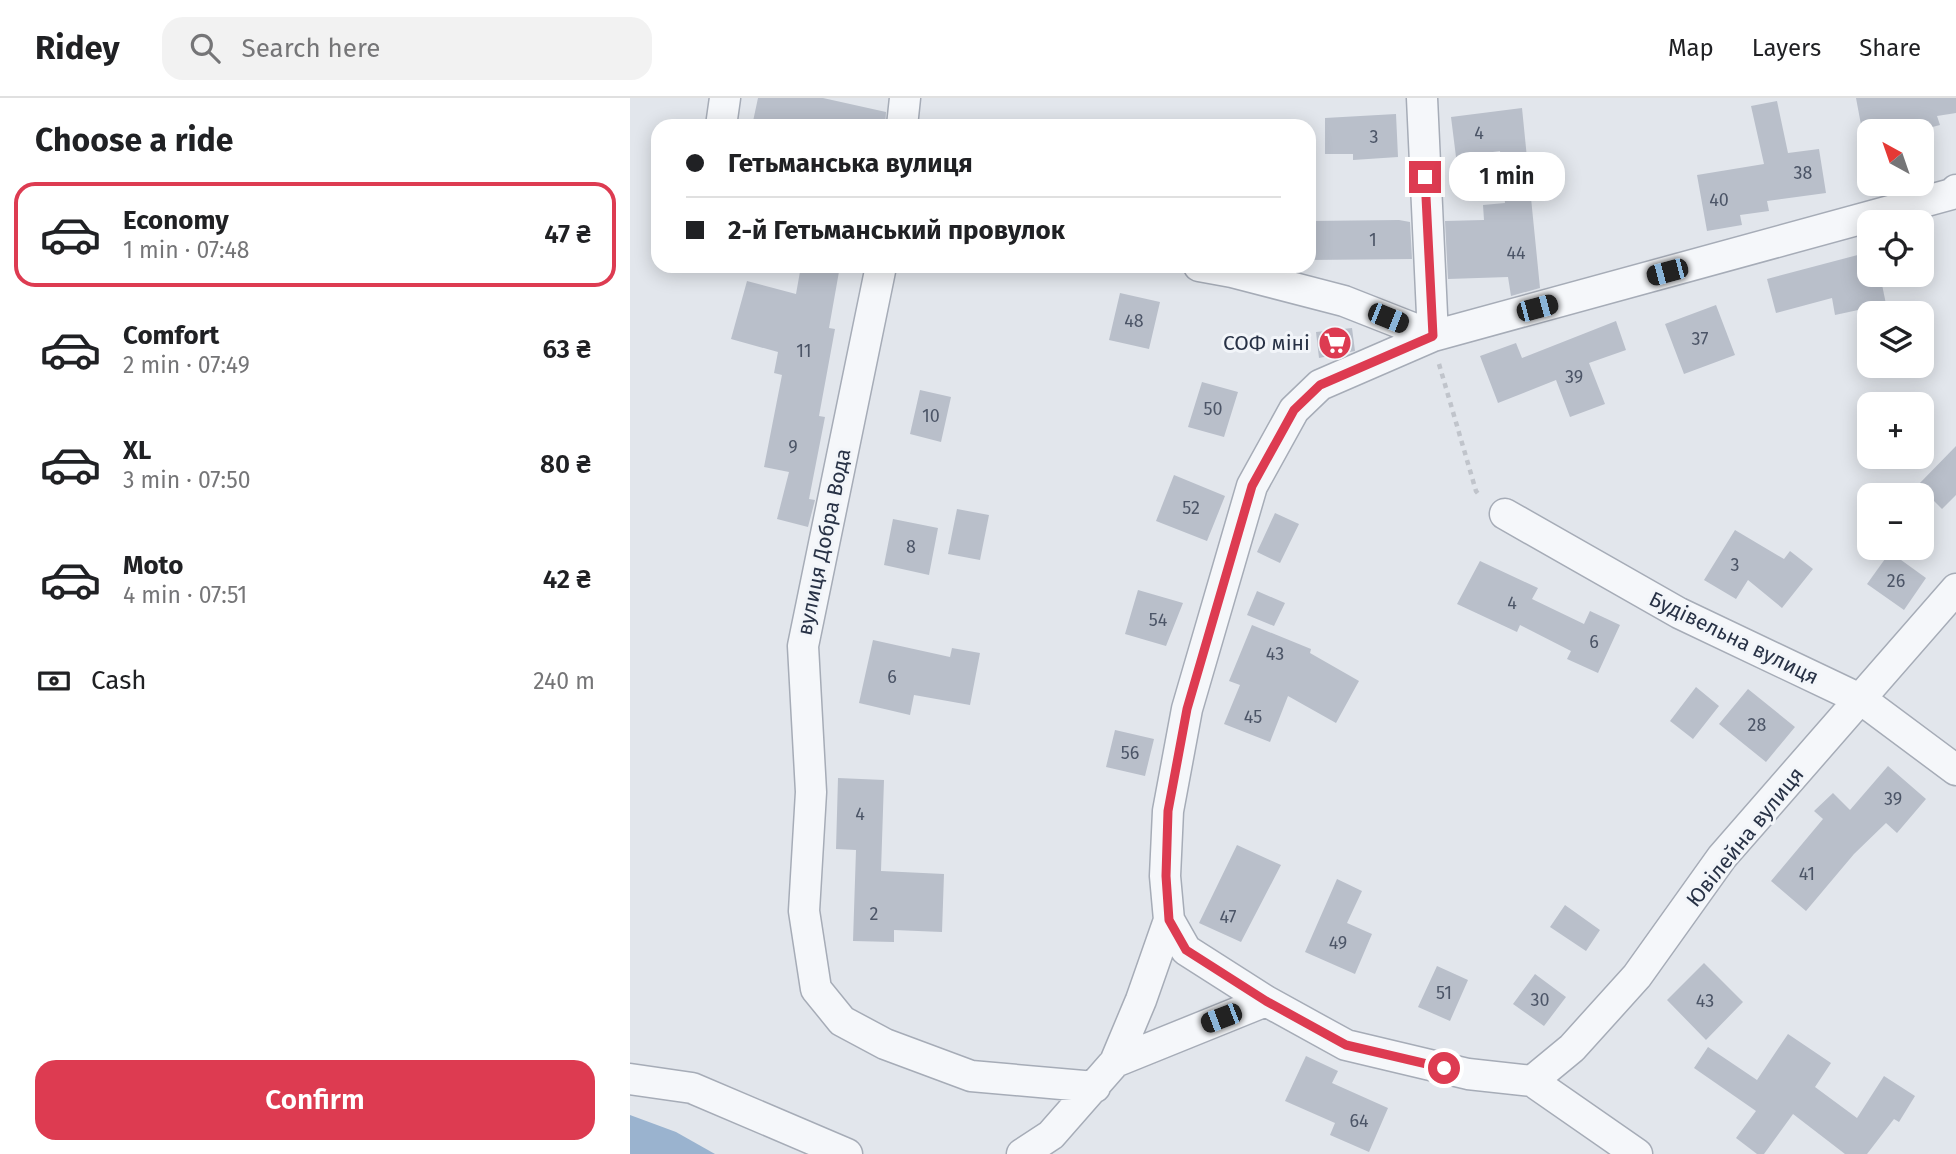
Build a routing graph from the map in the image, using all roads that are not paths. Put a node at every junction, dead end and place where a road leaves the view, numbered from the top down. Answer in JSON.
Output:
{"nodes":[{"id":1,"x":725,"y":98,"type":"edge"},
{"id":2,"x":905,"y":98,"type":"edge"},
{"id":3,"x":1422,"y":98,"type":"edge"},
{"id":4,"x":722,"y":119,"type":"edge"},
{"id":5,"x":903,"y":119,"type":"edge"},
{"id":6,"x":1956,"y":190,"type":"edge"},
{"id":7,"x":880,"y":273,"type":"edge"},
{"id":8,"x":1236,"y":273,"type":"edge"},
{"id":9,"x":1433,"y":336,"type":"junction"},
{"id":10,"x":1505,"y":514,"type":"road end"},
{"id":11,"x":1956,"y":589,"type":"edge"},
{"id":12,"x":1862,"y":700,"type":"junction"},
{"id":13,"x":1956,"y":771,"type":"edge"},
{"id":14,"x":1169,"y":920,"type":"junction"},
{"id":15,"x":1266,"y":1001,"type":"junction"},
{"id":16,"x":1115,"y":1062,"type":"junction"},
{"id":17,"x":630,"y":1079,"type":"edge"},
{"id":18,"x":1532,"y":1081,"type":"junction"},
{"id":19,"x":1095,"y":1087,"type":"junction"},
{"id":20,"x":847,"y":1154,"type":"edge"},
{"id":21,"x":1022,"y":1154,"type":"edge"},
{"id":22,"x":1637,"y":1154,"type":"edge"}],
"edges":[{"from":1,"to":4,"type":"street"},
{"from":2,"to":5,"type":"street"},
{"from":3,"to":9,"type":"street"},
{"from":6,"to":9,"type":"street"},
{"from":7,"to":19,"type":"street","name":"вулиця Добра Вода"},
{"from":8,"to":9,"type":"street"},
{"from":9,"to":14,"type":"street"},
{"from":10,"to":12,"type":"street","name":"Будівельна вулиця"},
{"from":11,"to":12,"type":"street","name":"Ювілейна вулиця"},
{"from":12,"to":13,"type":"street","name":"Будівельна вулиця"},
{"from":12,"to":18,"type":"street","name":"Ювілейна вулиця"},
{"from":14,"to":15,"type":"street"},
{"from":14,"to":16,"type":"street"},
{"from":15,"to":16,"type":"street"},
{"from":15,"to":18,"type":"street"},
{"from":16,"to":19,"type":"street"},
{"from":17,"to":20,"type":"street"},
{"from":18,"to":22,"type":"street"},
{"from":19,"to":21,"type":"street"}]}
